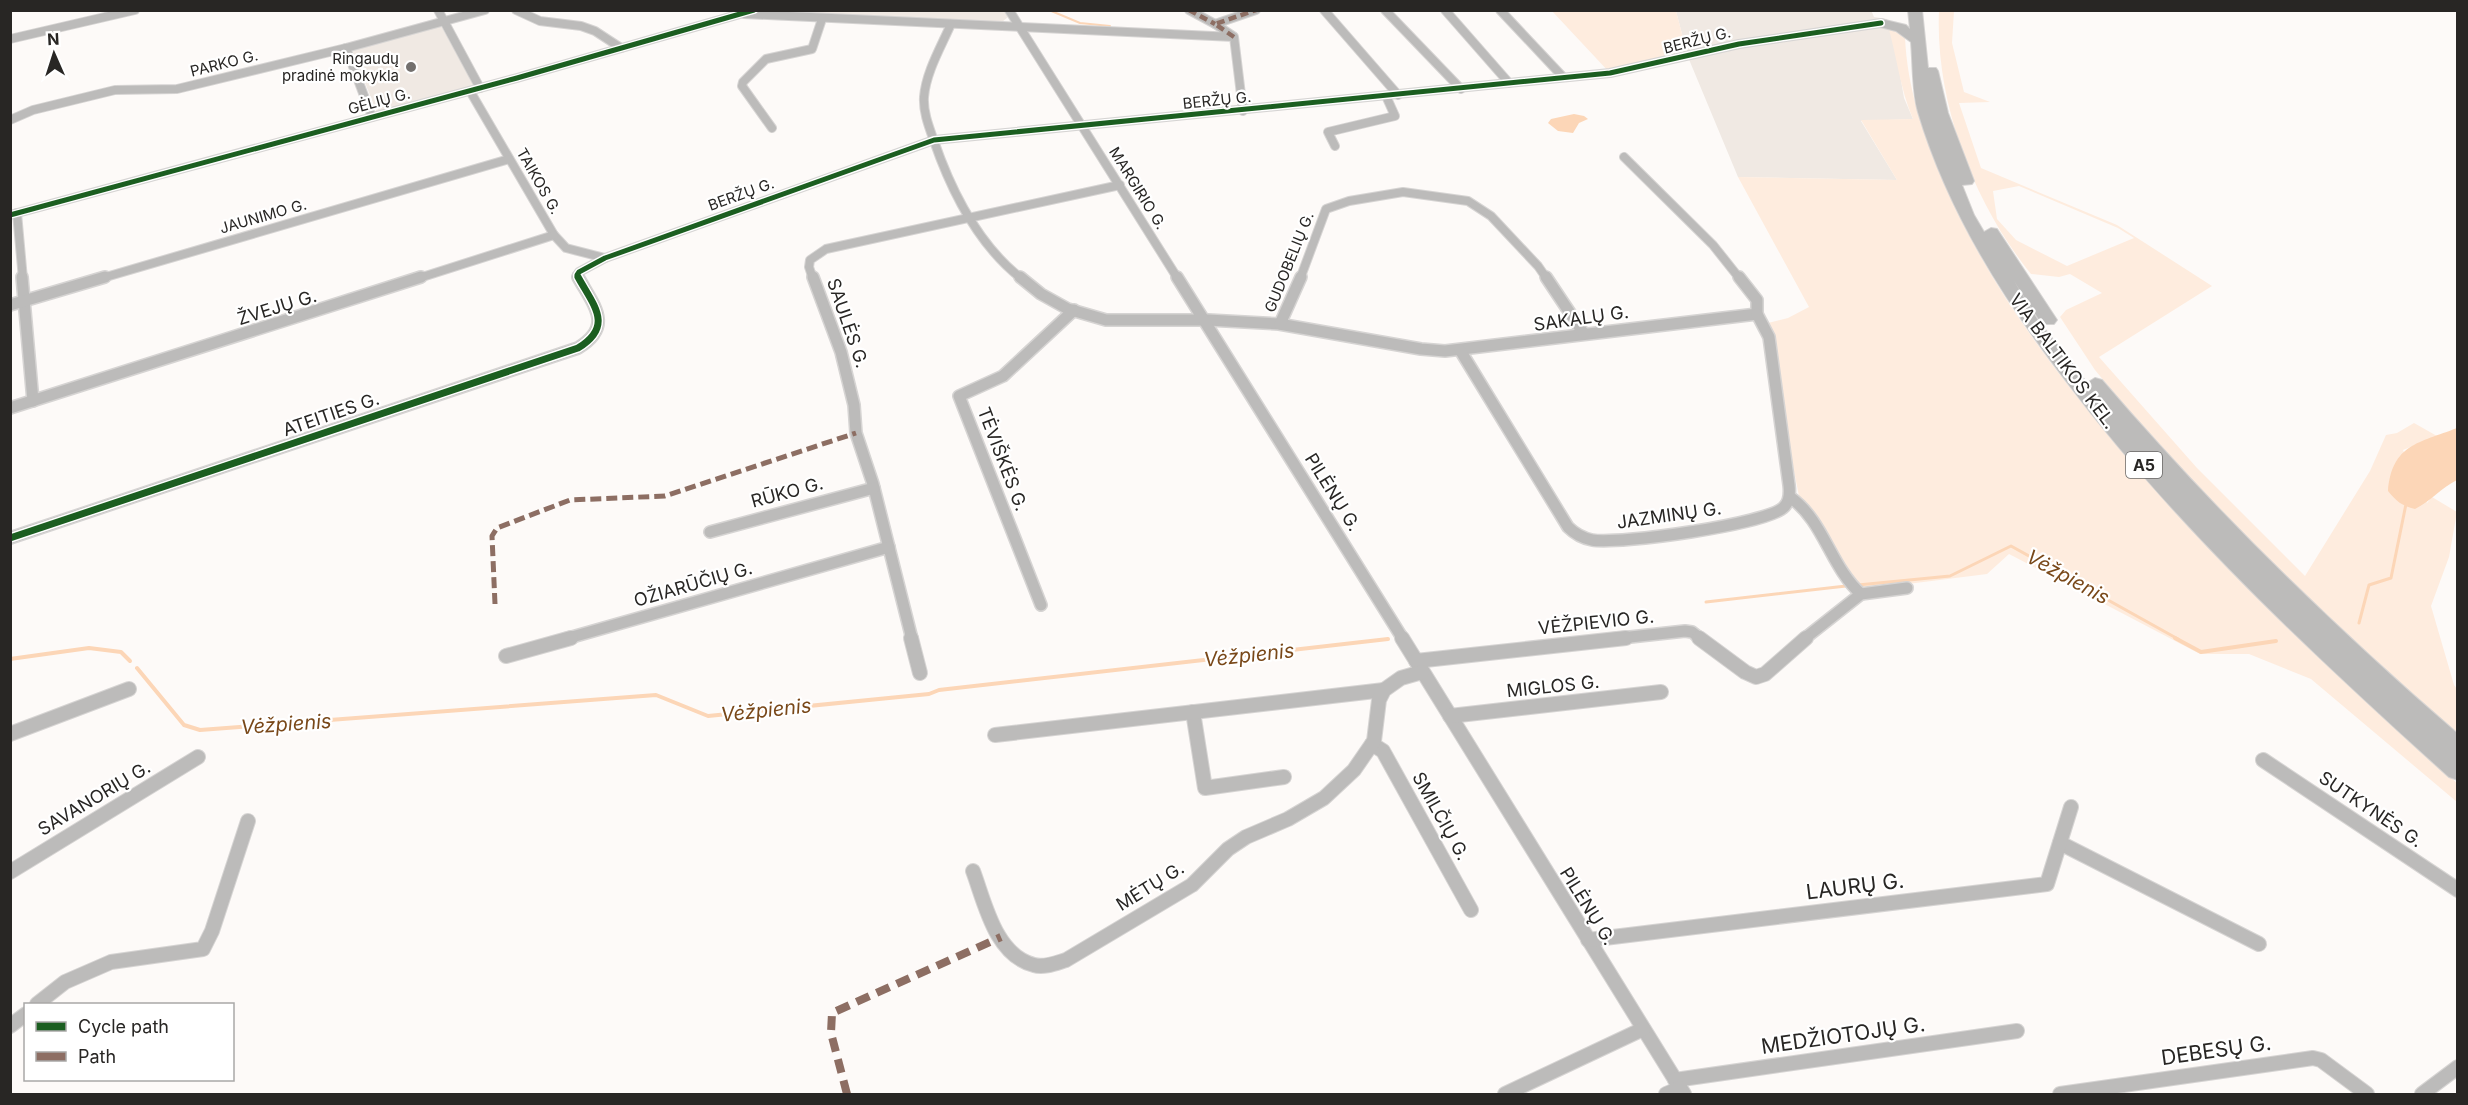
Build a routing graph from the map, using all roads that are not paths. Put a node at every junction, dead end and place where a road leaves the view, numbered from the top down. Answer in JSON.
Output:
{"nodes":[{"id":1,"x":438,"y":10,"type":"edge"},
{"id":2,"x":485,"y":10,"type":"edge"},
{"id":3,"x":516,"y":10,"type":"edge"},
{"id":4,"x":754,"y":10,"type":"edge"},
{"id":5,"x":1009,"y":10,"type":"edge"},
{"id":6,"x":1189,"y":10,"type":"edge"},
{"id":7,"x":1256,"y":10,"type":"edge"},
{"id":8,"x":1324,"y":10,"type":"edge"},
{"id":9,"x":1385,"y":10,"type":"edge"},
{"id":10,"x":1445,"y":10,"type":"edge"},
{"id":11,"x":1500,"y":10,"type":"edge"},
{"id":12,"x":134,"y":11,"type":"edge"},
{"id":13,"x":1919,"y":11,"type":"edge"},
{"id":14,"x":743,"y":14,"type":"junction"},
{"id":15,"x":822,"y":19,"type":"junction"},
{"id":16,"x":444,"y":21,"type":"junction"},
{"id":17,"x":1881,"y":23,"type":"junction"},
{"id":18,"x":951,"y":24,"type":"junction"},
{"id":19,"x":1215,"y":24,"type":"junction"},
{"id":20,"x":1020,"y":28,"type":"junction"},
{"id":21,"x":1234,"y":37,"type":"junction"},
{"id":22,"x":10,"y":39,"type":"edge"},
{"id":23,"x":1914,"y":39,"type":"junction"},
{"id":24,"x":346,"y":48,"type":"junction"},
{"id":25,"x":621,"y":48,"type":"junction"},
{"id":26,"x":1563,"y":77,"type":"junction"},
{"id":27,"x":1509,"y":83,"type":"junction"},
{"id":28,"x":1461,"y":89,"type":"junction"},
{"id":29,"x":475,"y":90,"type":"junction"},
{"id":30,"x":1398,"y":95,"type":"junction"},
{"id":31,"x":1386,"y":96,"type":"junction"},
{"id":32,"x":1243,"y":111,"type":"junction"},
{"id":33,"x":372,"y":117,"type":"junction"},
{"id":34,"x":10,"y":120,"type":"edge"},
{"id":35,"x":1084,"y":127,"type":"junction"},
{"id":36,"x":772,"y":128,"type":"dead end"},
{"id":37,"x":934,"y":141,"type":"junction"},
{"id":38,"x":1335,"y":146,"type":"dead end"},
{"id":39,"x":1624,"y":158,"type":"dead end"},
{"id":40,"x":509,"y":159,"type":"junction"},
{"id":41,"x":1120,"y":185,"type":"junction"},
{"id":42,"x":14,"y":214,"type":"edge"},
{"id":43,"x":970,"y":219,"type":"junction"},
{"id":44,"x":554,"y":235,"type":"junction"},
{"id":45,"x":605,"y":258,"type":"junction"},
{"id":46,"x":2017,"y":274,"type":"junction"},
{"id":47,"x":577,"y":275,"type":"joint"},
{"id":48,"x":2041,"y":285,"type":"dead end"},
{"id":49,"x":24,"y":301,"type":"junction"},
{"id":50,"x":10,"y":305,"type":"edge"},
{"id":51,"x":1074,"y":310,"type":"junction"},
{"id":52,"x":1757,"y":314,"type":"junction"},
{"id":53,"x":1203,"y":320,"type":"junction"},
{"id":54,"x":1280,"y":324,"type":"junction"},
{"id":55,"x":1584,"y":334,"type":"junction"},
{"id":56,"x":1460,"y":350,"type":"junction"},
{"id":57,"x":33,"y":401,"type":"junction"},
{"id":58,"x":10,"y":408,"type":"edge"},
{"id":59,"x":874,"y":488,"type":"junction"},
{"id":60,"x":1790,"y":497,"type":"junction"},
{"id":61,"x":710,"y":531,"type":"dead end"},
{"id":62,"x":10,"y":538,"type":"edge"},
{"id":63,"x":890,"y":547,"type":"junction"},
{"id":64,"x":1907,"y":588,"type":"dead end"},
{"id":65,"x":1861,"y":594,"type":"junction"},
{"id":66,"x":1041,"y":605,"type":"dead end"},
{"id":67,"x":506,"y":656,"type":"dead end"},
{"id":68,"x":1419,"y":666,"type":"junction"},
{"id":69,"x":920,"y":673,"type":"dead end"},
{"id":70,"x":129,"y":689,"type":"dead end"},
{"id":71,"x":1384,"y":690,"type":"junction"},
{"id":72,"x":1661,"y":692,"type":"dead end"},
{"id":73,"x":1193,"y":712,"type":"junction"},
{"id":74,"x":1450,"y":716,"type":"junction"},
{"id":75,"x":10,"y":734,"type":"edge"},
{"id":76,"x":996,"y":735,"type":"dead end"},
{"id":77,"x":1372,"y":744,"type":"junction"},
{"id":78,"x":2457,"y":749,"type":"edge"},
{"id":79,"x":198,"y":757,"type":"dead end"},
{"id":80,"x":2264,"y":760,"type":"dead end"},
{"id":81,"x":2457,"y":770,"type":"edge"},
{"id":82,"x":1284,"y":777,"type":"dead end"},
{"id":83,"x":2071,"y":807,"type":"dead end"},
{"id":84,"x":248,"y":821,"type":"dead end"},
{"id":85,"x":2060,"y":843,"type":"junction"},
{"id":86,"x":973,"y":871,"type":"dead end"},
{"id":87,"x":10,"y":872,"type":"edge"},
{"id":88,"x":2457,"y":890,"type":"edge"},
{"id":89,"x":1471,"y":910,"type":"dead end"},
{"id":90,"x":1588,"y":939,"type":"junction"},
{"id":91,"x":2259,"y":944,"type":"dead end"},
{"id":92,"x":39,"y":1003,"type":"edge"},
{"id":93,"x":24,"y":1016,"type":"edge"},
{"id":94,"x":10,"y":1026,"type":"edge"},
{"id":95,"x":1643,"y":1029,"type":"junction"},
{"id":96,"x":2017,"y":1031,"type":"dead end"},
{"id":97,"x":2457,"y":1067,"type":"edge"},
{"id":98,"x":1676,"y":1089,"type":"edge"},
{"id":99,"x":1505,"y":1095,"type":"edge"},
{"id":100,"x":2060,"y":1095,"type":"edge"},
{"id":101,"x":2367,"y":1095,"type":"edge"},
{"id":102,"x":2422,"y":1095,"type":"edge"}],
"edges":[{"from":1,"to":16,"type":"street","name":"TAIKOS G."},
{"from":2,"to":16,"type":"street","name":"PARKO G."},
{"from":3,"to":25,"type":"street"},
{"from":4,"to":14,"type":"street","name":"GĖLIŲ G."},
{"from":5,"to":20,"type":"street","name":"MARGIRIO G."},
{"from":6,"to":19,"type":"street"},
{"from":7,"to":19,"type":"street"},
{"from":8,"to":30,"type":"street"},
{"from":9,"to":28,"type":"street"},
{"from":10,"to":27,"type":"street"},
{"from":11,"to":26,"type":"street"},
{"from":12,"to":22,"type":"street"},
{"from":13,"to":17,"type":"highway"},
{"from":13,"to":23,"type":"highway","name":"VIA BALTIKOS KEL.","number":"A5"},
{"from":13,"to":46,"type":"highway","name":"VIA BALTIKOS KEL.","number":"A5"},
{"from":14,"to":15,"type":"street"},
{"from":14,"to":25,"type":"street","name":"GĖLIŲ G."},
{"from":15,"to":18,"type":"street"},
{"from":15,"to":36,"type":"street"},
{"from":16,"to":24,"type":"street","name":"PARKO G."},
{"from":16,"to":29,"type":"street","name":"TAIKOS G."},
{"from":17,"to":23,"type":"highway"},
{"from":17,"to":26,"type":"street","name":"BERŽŲ G."},
{"from":18,"to":20,"type":"street"},
{"from":18,"to":37,"type":"street"},
{"from":19,"to":21,"type":"street"},
{"from":20,"to":21,"type":"street"},
{"from":20,"to":35,"type":"street","name":"MARGIRIO G."},
{"from":21,"to":32,"type":"street"},
{"from":23,"to":81,"type":"highway","name":"VIA BALTIKOS KEL.","number":"A5"},
{"from":24,"to":33,"type":"street"},
{"from":24,"to":34,"type":"street","name":"PARKO G."},
{"from":25,"to":29,"type":"street","name":"GĖLIŲ G."},
{"from":26,"to":27,"type":"street","name":"BERŽŲ G."},
{"from":27,"to":28,"type":"street","name":"BERŽŲ G."},
{"from":28,"to":30,"type":"street","name":"BERŽŲ G."},
{"from":29,"to":33,"type":"street","name":"GĖLIŲ G."},
{"from":29,"to":40,"type":"street","name":"TAIKOS G."},
{"from":30,"to":31,"type":"street","name":"BERŽŲ G."},
{"from":31,"to":32,"type":"street","name":"BERŽŲ G."},
{"from":31,"to":38,"type":"street"},
{"from":32,"to":35,"type":"street","name":"BERŽŲ G."},
{"from":33,"to":42,"type":"street","name":"GĖLIŲ G."},
{"from":35,"to":37,"type":"street","name":"BERŽŲ G."},
{"from":35,"to":41,"type":"street","name":"MARGIRIO G."},
{"from":37,"to":43,"type":"street"},
{"from":37,"to":45,"type":"street","name":"BERŽŲ G."},
{"from":39,"to":52,"type":"street"},
{"from":40,"to":44,"type":"street","name":"TAIKOS G."},
{"from":40,"to":49,"type":"street","name":"JAUNIMO G."},
{"from":41,"to":43,"type":"street","name":"SAULĖS G."},
{"from":41,"to":53,"type":"street","name":"MARGIRIO G."},
{"from":42,"to":49,"type":"street"},
{"from":43,"to":51,"type":"street"},
{"from":43,"to":59,"type":"street","name":"SAULĖS G."},
{"from":44,"to":45,"type":"street","name":"TAIKOS G."},
{"from":44,"to":57,"type":"street","name":"ŽVEJŲ G."},
{"from":45,"to":47,"type":"street","name":"BERŽŲ G."},
{"from":46,"to":48,"type":"highway"},
{"from":46,"to":78,"type":"highway","name":"VIA BALTIKOS KEL.","number":"A5"},
{"from":47,"to":62,"type":"street","name":"ATEITIES G."},
{"from":49,"to":50,"type":"street","name":"JAUNIMO G."},
{"from":49,"to":57,"type":"street"},
{"from":51,"to":53,"type":"street"},
{"from":51,"to":66,"type":"street","name":"TĖVIŠKĖS G."},
{"from":52,"to":55,"type":"street","name":"SAKALŲ G."},
{"from":52,"to":60,"type":"street"},
{"from":53,"to":54,"type":"street","name":"SAKALŲ G."},
{"from":53,"to":68,"type":"street","name":"PILĖNŲ G."},
{"from":54,"to":55,"type":"street","name":"GUDOBELIŲ G."},
{"from":54,"to":56,"type":"street","name":"SAKALŲ G."},
{"from":55,"to":56,"type":"street","name":"SAKALŲ G."},
{"from":56,"to":60,"type":"street","name":"JAZMINŲ G."},
{"from":57,"to":58,"type":"street","name":"ŽVEJŲ G."},
{"from":59,"to":61,"type":"street","name":"RŪKO G."},
{"from":59,"to":63,"type":"street","name":"SAULĖS G."},
{"from":60,"to":65,"type":"street"},
{"from":63,"to":67,"type":"street","name":"OŽIARŪČIŲ G."},
{"from":63,"to":69,"type":"street","name":"SAULĖS G."},
{"from":64,"to":65,"type":"street"},
{"from":65,"to":68,"type":"street","name":"VĖŽPIEVIO G."},
{"from":68,"to":71,"type":"street"},
{"from":68,"to":74,"type":"street","name":"PILĖNŲ G."},
{"from":70,"to":75,"type":"street"},
{"from":71,"to":73,"type":"street"},
{"from":71,"to":77,"type":"street","name":"MĖTŲ G."},
{"from":72,"to":74,"type":"street","name":"MIGLOS G."},
{"from":73,"to":76,"type":"street"},
{"from":73,"to":82,"type":"street"},
{"from":74,"to":90,"type":"street","name":"PILĖNŲ G."},
{"from":77,"to":86,"type":"street","name":"MĖTŲ G."},
{"from":77,"to":89,"type":"street","name":"SMILČIŲ G."},
{"from":79,"to":87,"type":"street","name":"SAVANORIŲ G."},
{"from":80,"to":88,"type":"street","name":"SUTKYNĖS G."},
{"from":83,"to":85,"type":"street","name":"LAURŲ G."},
{"from":84,"to":92,"type":"street"},
{"from":85,"to":90,"type":"street","name":"LAURŲ G."},
{"from":85,"to":91,"type":"street"},
{"from":90,"to":95,"type":"street","name":"PILĖNŲ G."},
{"from":93,"to":94,"type":"street"},
{"from":95,"to":98,"type":"street","name":"PILĖNŲ G."},
{"from":95,"to":99,"type":"street"},
{"from":96,"to":98,"type":"street","name":"MEDŽIOTOJŲ G."},
{"from":97,"to":102,"type":"street"},
{"from":100,"to":101,"type":"street","name":"DEBESŲ G."}]}
